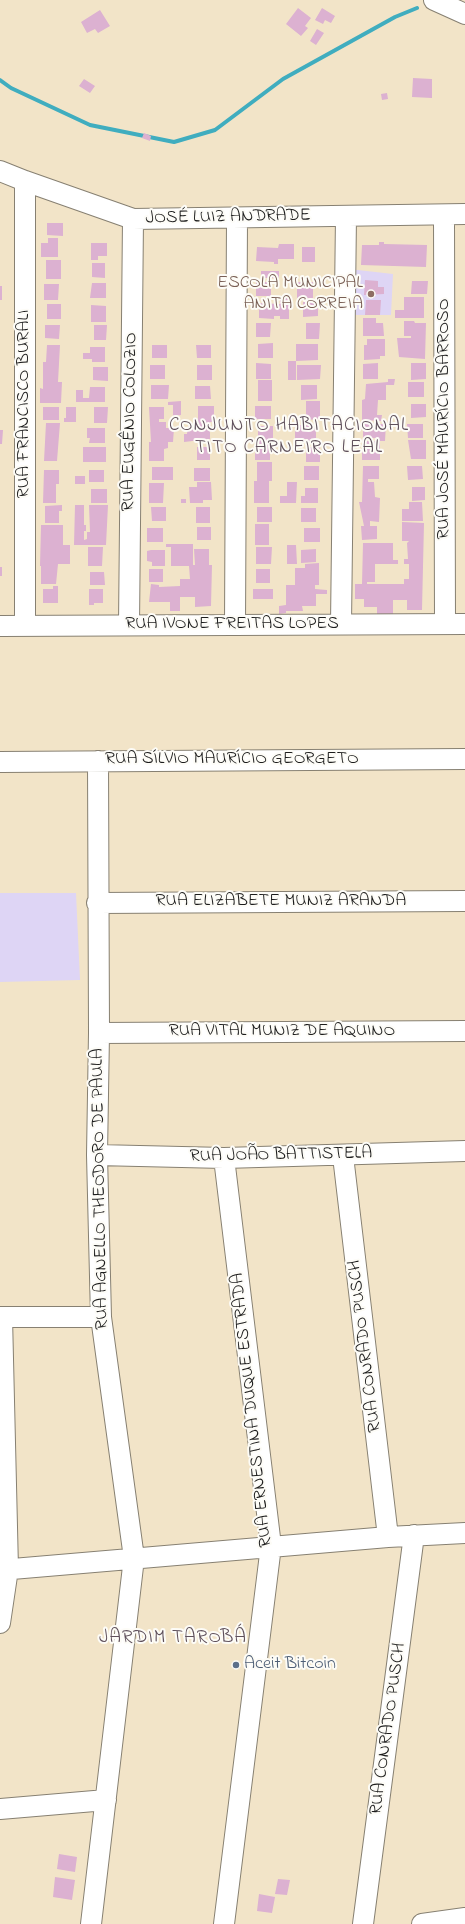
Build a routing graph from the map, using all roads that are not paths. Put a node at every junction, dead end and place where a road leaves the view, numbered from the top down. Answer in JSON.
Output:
{"nodes":[{"id":1,"x":434,"y":0,"type":"edge"},
{"id":2,"x":465,"y":14,"type":"edge"},
{"id":3,"x":0,"y":170,"type":"edge"},
{"id":4,"x":25,"y":181,"type":"junction"},
{"id":5,"x":465,"y":214,"type":"edge"},
{"id":6,"x":444,"y":215,"type":"junction"},
{"id":7,"x":346,"y":216,"type":"junction"},
{"id":8,"x":237,"y":218,"type":"junction"},
{"id":9,"x":133,"y":219,"type":"junction"},
{"id":10,"x":341,"y":624,"type":"junction"},
{"id":11,"x":445,"y":624,"type":"junction"},
{"id":12,"x":465,"y":624,"type":"edge"},
{"id":13,"x":129,"y":625,"type":"junction"},
{"id":14,"x":234,"y":625,"type":"junction"},
{"id":15,"x":0,"y":626,"type":"edge"},
{"id":16,"x":25,"y":626,"type":"junction"},
{"id":17,"x":465,"y":759,"type":"edge"},
{"id":18,"x":98,"y":761,"type":"junction"},
{"id":19,"x":0,"y":762,"type":"edge"},
{"id":20,"x":465,"y":901,"type":"edge"},
{"id":21,"x":98,"y":903,"type":"junction"},
{"id":22,"x":465,"y":1031,"type":"edge"},
{"id":23,"x":99,"y":1033,"type":"junction"},
{"id":24,"x":465,"y":1151,"type":"edge"},
{"id":25,"x":97,"y":1156,"type":"junction"},
{"id":26,"x":344,"y":1156,"type":"junction"},
{"id":27,"x":224,"y":1158,"type":"junction"},
{"id":28,"x":1,"y":1317,"type":"edge"},
{"id":29,"x":101,"y":1317,"type":"junction"},
{"id":30,"x":465,"y":1533,"type":"edge"},
{"id":31,"x":414,"y":1535,"type":"junction"},
{"id":32,"x":388,"y":1537,"type":"junction"},
{"id":33,"x":271,"y":1546,"type":"junction"},
{"id":34,"x":134,"y":1558,"type":"junction"},
{"id":35,"x":4,"y":1570,"type":"edge"},
{"id":36,"x":0,"y":1623,"type":"edge"},
{"id":37,"x":106,"y":1800,"type":"junction"},
{"id":38,"x":0,"y":1810,"type":"edge"},
{"id":39,"x":465,"y":1918,"type":"edge"},
{"id":40,"x":90,"y":1924,"type":"edge"},
{"id":41,"x":224,"y":1924,"type":"edge"},
{"id":42,"x":363,"y":1924,"type":"edge"},
{"id":43,"x":422,"y":1924,"type":"edge"}],
"edges":[{"from":1,"to":2,"type":"street"},
{"from":3,"to":4,"type":"street","name":"JOSÉ LUIZ ANDRADE"},
{"from":4,"to":9,"type":"street","name":"JOSÉ LUIZ ANDRADE"},
{"from":4,"to":16,"type":"street","name":"RUA FRANCISCO BURALI"},
{"from":5,"to":6,"type":"street","name":"JOSÉ LUIZ ANDRADE"},
{"from":6,"to":7,"type":"street","name":"JOSÉ LUIZ ANDRADE"},
{"from":6,"to":11,"type":"street","name":"RUA JOSÉ MAURÍCIO BARROSO"},
{"from":7,"to":8,"type":"street","name":"JOSÉ LUIZ ANDRADE"},
{"from":7,"to":10,"type":"street"},
{"from":8,"to":9,"type":"street","name":"JOSÉ LUIZ ANDRADE"},
{"from":8,"to":14,"type":"street"},
{"from":9,"to":13,"type":"street","name":"RUA EUGÊNIO COLOZIO"},
{"from":10,"to":11,"type":"street","name":"RUA IVONE FREITAS LOPES"},
{"from":10,"to":14,"type":"street","name":"RUA IVONE FREITAS LOPES"},
{"from":11,"to":12,"type":"street","name":"RUA IVONE FREITAS LOPES"},
{"from":13,"to":14,"type":"street","name":"RUA IVONE FREITAS LOPES"},
{"from":13,"to":16,"type":"street","name":"RUA IVONE FREITAS LOPES"},
{"from":15,"to":16,"type":"street","name":"RUA IVONE FREITAS LOPES"},
{"from":17,"to":18,"type":"street","name":"RUA SÍLVIO MAURÍCIO GEORGETO"},
{"from":18,"to":19,"type":"street","name":"RUA SÍLVIO MAURÍCIO GEORGETO"},
{"from":18,"to":21,"type":"street","name":"RUA AGNELLO THEODORO DE PAULA"},
{"from":20,"to":21,"type":"street","name":"RUA ELIZABETE MUNIZ ARANDA"},
{"from":21,"to":23,"type":"street","name":"RUA AGNELLO THEODORO DE PAULA"},
{"from":22,"to":23,"type":"street","name":"RUA VITAL MUNIZ DE AQUINO"},
{"from":23,"to":25,"type":"street","name":"RUA AGNELLO THEODORO DE PAULA"},
{"from":24,"to":26,"type":"street","name":"RUA JOÃO BATTISTELA"},
{"from":25,"to":27,"type":"street","name":"RUA JOÃO BATTISTELA"},
{"from":25,"to":29,"type":"street","name":"RUA AGNELLO THEODORO DE PAULA"},
{"from":26,"to":27,"type":"street","name":"RUA JOÃO BATTISTELA"},
{"from":26,"to":32,"type":"street","name":"RUA CONRADO PUSCH"},
{"from":27,"to":33,"type":"street","name":"RUA ERNESTINA DUQUE ESTRADA"},
{"from":28,"to":29,"type":"street"},
{"from":28,"to":35,"type":"street"},
{"from":29,"to":34,"type":"street","name":"RUA AGNELLO THEODORO DE PAULA"},
{"from":30,"to":31,"type":"street"},
{"from":31,"to":32,"type":"street"},
{"from":31,"to":42,"type":"street","name":"RUA CONRADO PUSCH"},
{"from":32,"to":33,"type":"street"},
{"from":33,"to":34,"type":"street"},
{"from":33,"to":41,"type":"street","name":"RUA ERNESTINA DUQUE ESTRADA"},
{"from":34,"to":35,"type":"street"},
{"from":34,"to":37,"type":"street","name":"RUA AGNELLO THEODORO DE PAULA"},
{"from":35,"to":36,"type":"street"},
{"from":37,"to":38,"type":"street"},
{"from":37,"to":40,"type":"street","name":"RUA AGNELLO THEODORO DE PAULA"},
{"from":39,"to":43,"type":"street"}]}
